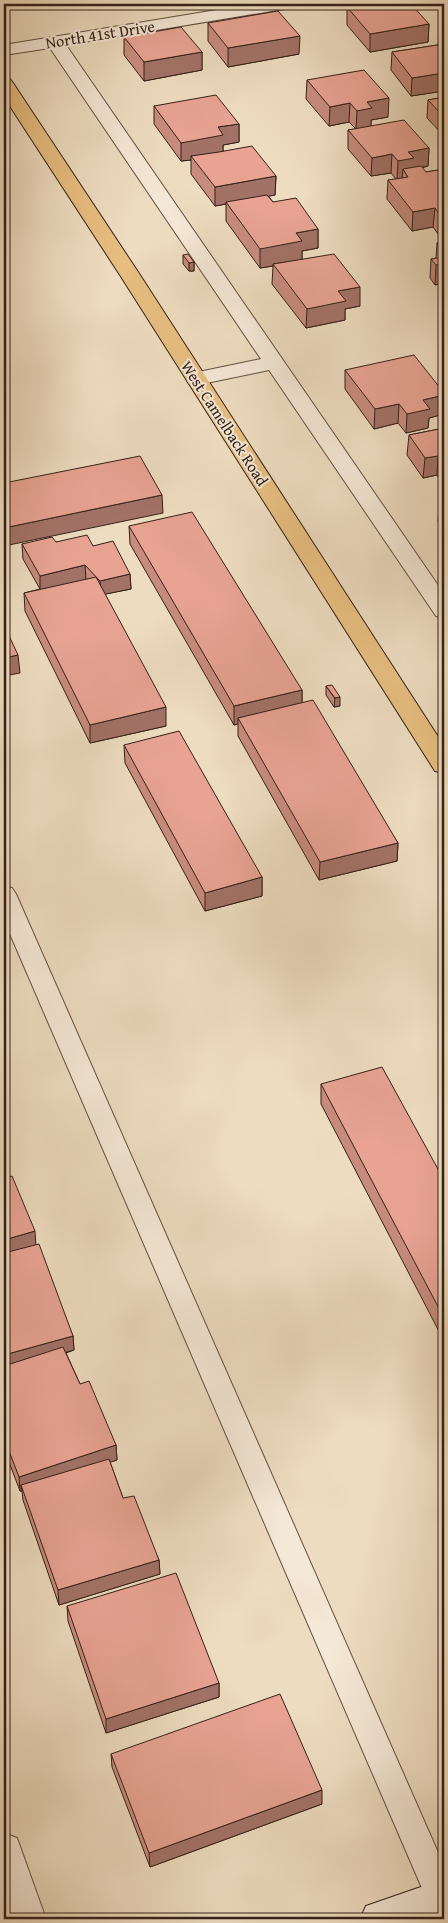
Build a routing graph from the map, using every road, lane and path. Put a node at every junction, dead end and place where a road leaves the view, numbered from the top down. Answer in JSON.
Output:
{"nodes":[{"id":1,"x":284,"y":4,"type":"edge"},
{"id":2,"x":55,"y":42,"type":"junction"},
{"id":3,"x":4,"y":50,"type":"edge"},
{"id":4,"x":4,"y":83,"type":"edge"},
{"id":5,"x":274,"y":363,"type":"junction"},
{"id":6,"x":197,"y":379,"type":"junction"},
{"id":7,"x":444,"y":611,"type":"edge"},
{"id":8,"x":444,"y":765,"type":"edge"},
{"id":9,"x":4,"y":894,"type":"edge"},
{"id":10,"x":4,"y":1850,"type":"edge"},
{"id":11,"x":443,"y":1897,"type":"edge"},
{"id":12,"x":27,"y":1919,"type":"edge"},
{"id":13,"x":379,"y":1919,"type":"edge"}],
"edges":[{"from":1,"to":2,"type":"street","name":"North 41st Drive"},
{"from":2,"to":3,"type":"street","name":"North 41st Drive"},
{"from":2,"to":5,"type":"street"},
{"from":4,"to":6,"type":"main road","name":"West Camelback Road"},
{"from":5,"to":6,"type":"street"},
{"from":5,"to":7,"type":"street"},
{"from":6,"to":8,"type":"main road","name":"West Camelback Road"},
{"from":9,"to":11,"type":"lane"},
{"from":10,"to":12,"type":"street"},
{"from":11,"to":13,"type":"street"}]}
